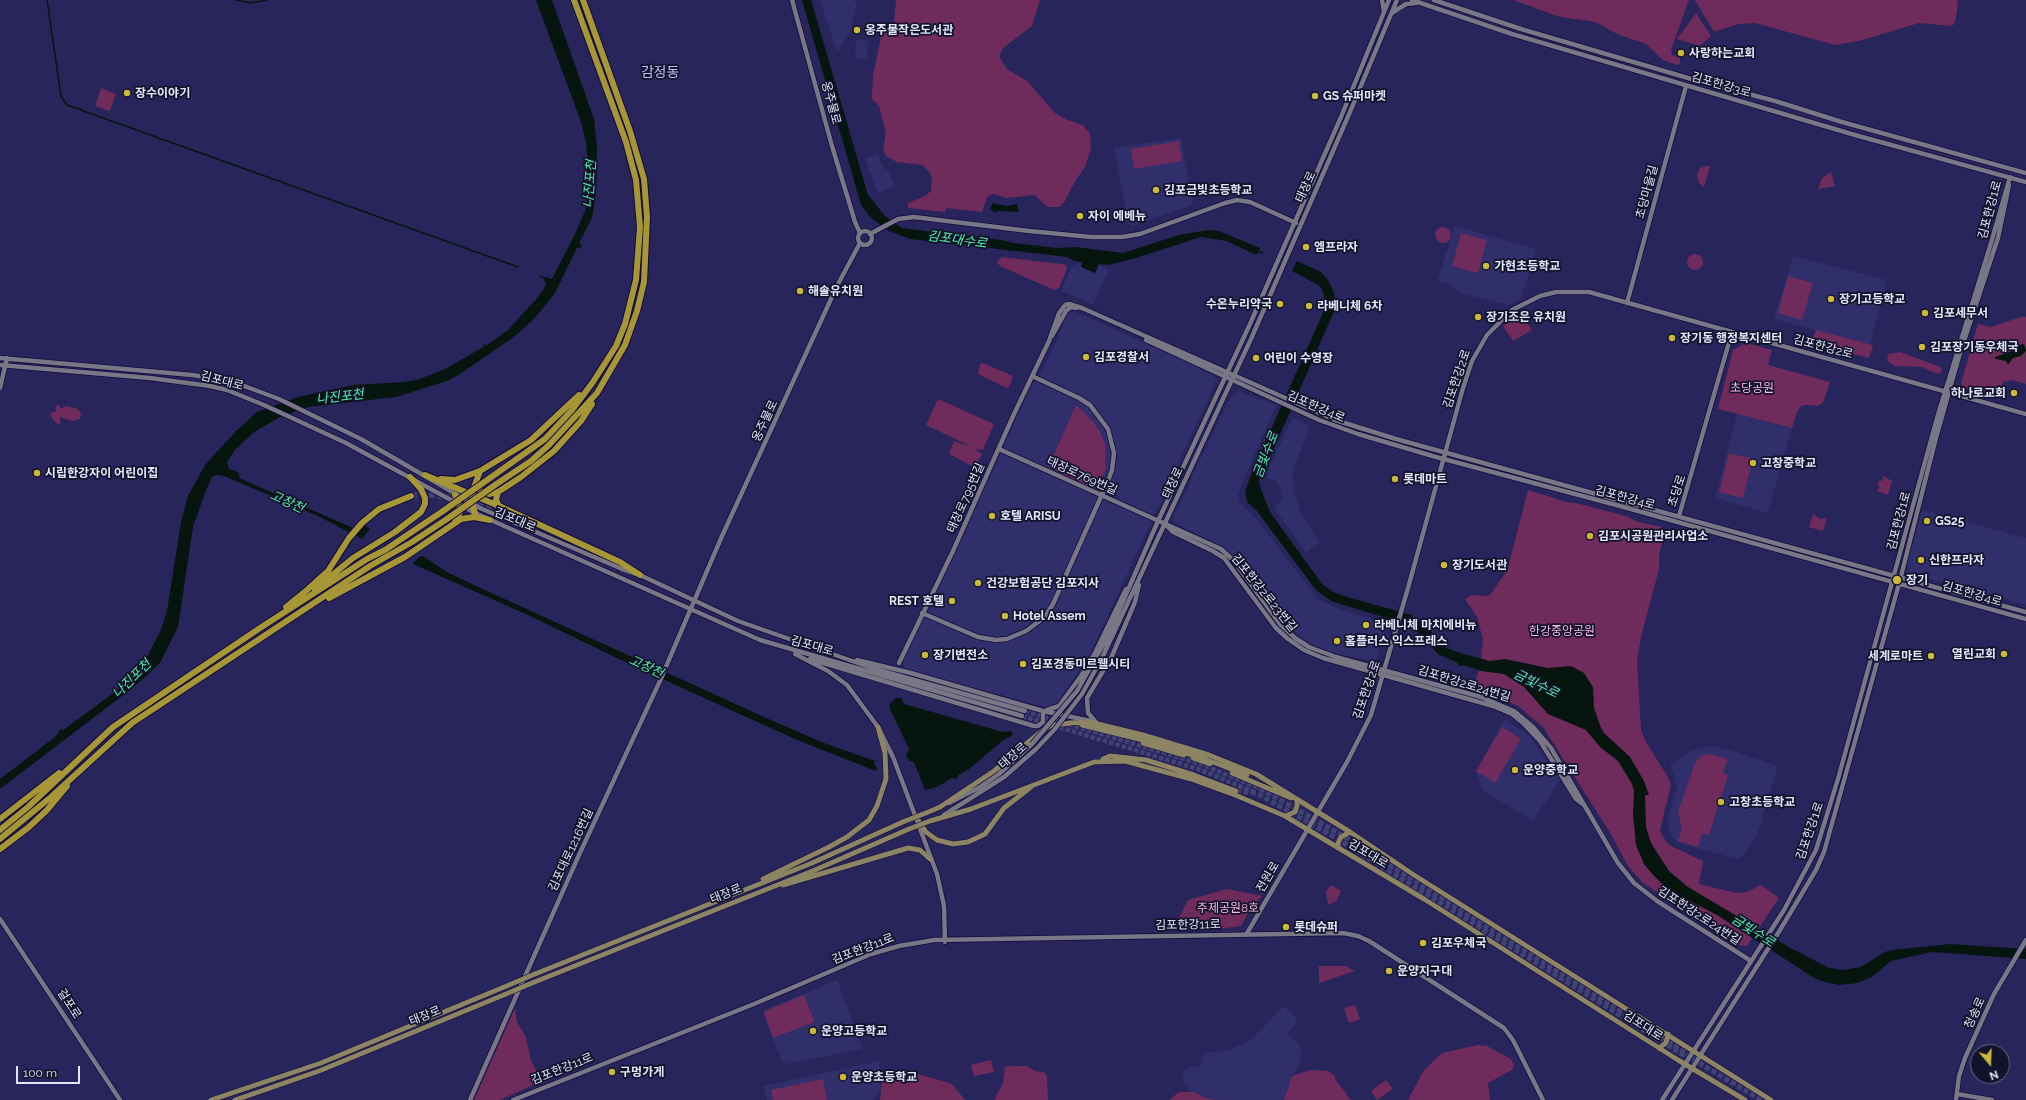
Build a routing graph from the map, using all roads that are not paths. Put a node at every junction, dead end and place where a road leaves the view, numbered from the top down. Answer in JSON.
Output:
{"nodes":[{"id":1,"x":574,"y":0,"type":"edge"},
{"id":2,"x":583,"y":0,"type":"edge"},
{"id":3,"x":792,"y":0,"type":"edge"},
{"id":4,"x":1382,"y":0,"type":"edge"},
{"id":5,"x":1389,"y":0,"type":"edge"},
{"id":6,"x":1397,"y":0,"type":"edge"},
{"id":7,"x":1412,"y":0,"type":"edge"},
{"id":8,"x":1434,"y":0,"type":"edge"},
{"id":9,"x":1420,"y":3,"type":"junction"},
{"id":10,"x":1384,"y":14,"type":"junction"},
{"id":11,"x":1391,"y":14,"type":"junction"},
{"id":12,"x":1686,"y":86,"type":"junction"},
{"id":13,"x":2026,"y":173,"type":"edge"},
{"id":14,"x":2010,"y":177,"type":"junction"},
{"id":15,"x":2026,"y":182,"type":"edge"},
{"id":16,"x":1294,"y":222,"type":"junction"},
{"id":17,"x":1300,"y":225,"type":"junction"},
{"id":18,"x":860,"y":233,"type":"junction"},
{"id":19,"x":870,"y":234,"type":"junction"},
{"id":20,"x":860,"y":243,"type":"junction"},
{"id":21,"x":1627,"y":303,"type":"junction"},
{"id":22,"x":1732,"y":333,"type":"junction"},
{"id":23,"x":4,"y":358,"type":"edge"},
{"id":24,"x":3,"y":365,"type":"edge"},
{"id":25,"x":1227,"y":374,"type":"junction"},
{"id":26,"x":1032,"y":376,"type":"junction"},
{"id":27,"x":1234,"y":377,"type":"junction"},
{"id":28,"x":0,"y":379,"type":"edge"},
{"id":29,"x":593,"y":382,"type":"junction"},
{"id":30,"x":0,"y":388,"type":"edge"},
{"id":31,"x":1948,"y":392,"type":"junction"},
{"id":32,"x":597,"y":393,"type":"junction"},
{"id":33,"x":2026,"y":414,"type":"edge"},
{"id":34,"x":999,"y":449,"type":"junction"},
{"id":35,"x":1445,"y":452,"type":"junction"},
{"id":36,"x":1443,"y":459,"type":"junction"},
{"id":37,"x":480,"y":471,"type":"junction"},
{"id":38,"x":425,"y":475,"type":"junction"},
{"id":39,"x":410,"y":477,"type":"junction"},
{"id":40,"x":476,"y":480,"type":"junction"},
{"id":41,"x":498,"y":492,"type":"junction"},
{"id":42,"x":472,"y":494,"type":"junction"},
{"id":43,"x":455,"y":495,"type":"junction"},
{"id":44,"x":411,"y":496,"type":"tunnel mouth"},
{"id":45,"x":1102,"y":496,"type":"junction"},
{"id":46,"x":472,"y":504,"type":"junction"},
{"id":47,"x":460,"y":505,"type":"junction"},
{"id":48,"x":498,"y":507,"type":"junction"},
{"id":49,"x":475,"y":513,"type":"junction"},
{"id":50,"x":1679,"y":516,"type":"junction"},
{"id":51,"x":490,"y":520,"type":"junction"},
{"id":52,"x":1158,"y":521,"type":"junction"},
{"id":53,"x":455,"y":522,"type":"junction"},
{"id":54,"x":1165,"y":524,"type":"junction"},
{"id":55,"x":640,"y":575,"type":"junction"},
{"id":56,"x":1136,"y":575,"type":"junction"},
{"id":57,"x":1894,"y":575,"type":"junction"},
{"id":58,"x":1141,"y":576,"type":"junction"},
{"id":59,"x":1900,"y":577,"type":"junction"},
{"id":60,"x":1892,"y":582,"type":"junction"},
{"id":61,"x":1899,"y":584,"type":"junction"},
{"id":62,"x":694,"y":601,"type":"junction"},
{"id":63,"x":690,"y":609,"type":"junction"},
{"id":64,"x":289,"y":610,"type":"junction"},
{"id":65,"x":2026,"y":612,"type":"edge"},
{"id":66,"x":922,"y":613,"type":"junction"},
{"id":67,"x":296,"y":616,"type":"junction"},
{"id":68,"x":2026,"y":619,"type":"edge"},
{"id":69,"x":260,"y":628,"type":"junction"},
{"id":70,"x":783,"y":648,"type":"junction"},
{"id":71,"x":833,"y":655,"type":"junction"},
{"id":72,"x":804,"y":657,"type":"junction"},
{"id":73,"x":899,"y":663,"type":"junction"},
{"id":74,"x":886,"y":668,"type":"junction"},
{"id":75,"x":908,"y":673,"type":"junction"},
{"id":76,"x":1384,"y":673,"type":"junction"},
{"id":77,"x":1025,"y":711,"type":"tunnel mouth"},
{"id":78,"x":1044,"y":711,"type":"junction"},
{"id":79,"x":1022,"y":716,"type":"tunnel mouth"},
{"id":80,"x":1069,"y":723,"type":"junction"},
{"id":81,"x":1099,"y":724,"type":"junction"},
{"id":82,"x":878,"y":727,"type":"junction"},
{"id":83,"x":1110,"y":732,"type":"junction"},
{"id":84,"x":80,"y":757,"type":"junction"},
{"id":85,"x":1094,"y":762,"type":"junction"},
{"id":86,"x":74,"y":776,"type":"junction"},
{"id":87,"x":1247,"y":776,"type":"dead end"},
{"id":88,"x":1038,"y":782,"type":"junction"},
{"id":89,"x":1236,"y":791,"type":"tunnel mouth"},
{"id":90,"x":1297,"y":800,"type":"junction"},
{"id":91,"x":940,"y":807,"type":"junction"},
{"id":92,"x":1318,"y":812,"type":"junction"},
{"id":93,"x":915,"y":815,"type":"junction"},
{"id":94,"x":944,"y":815,"type":"junction"},
{"id":95,"x":1285,"y":816,"type":"junction"},
{"id":96,"x":0,"y":819,"type":"edge"},
{"id":97,"x":0,"y":830,"type":"edge"},
{"id":98,"x":1307,"y":830,"type":"junction"},
{"id":99,"x":1350,"y":832,"type":"junction"},
{"id":100,"x":0,"y":839,"type":"edge"},
{"id":101,"x":0,"y":848,"type":"edge"},
{"id":102,"x":1338,"y":848,"type":"junction"},
{"id":103,"x":930,"y":859,"type":"junction"},
{"id":104,"x":743,"y":890,"type":"junction"},
{"id":105,"x":757,"y":892,"type":"junction"},
{"id":106,"x":0,"y":919,"type":"edge"},
{"id":107,"x":1246,"y":935,"type":"junction"},
{"id":108,"x":945,"y":941,"type":"junction"},
{"id":109,"x":2025,"y":942,"type":"edge"},
{"id":110,"x":1751,"y":961,"type":"junction"},
{"id":111,"x":1668,"y":1034,"type":"junction"},
{"id":112,"x":1658,"y":1048,"type":"junction"},
{"id":113,"x":1694,"y":1050,"type":"junction"},
{"id":114,"x":1700,"y":1055,"type":"junction"},
{"id":115,"x":1684,"y":1064,"type":"junction"},
{"id":116,"x":1691,"y":1068,"type":"junction"},
{"id":117,"x":1957,"y":1094,"type":"junction"},
{"id":118,"x":120,"y":1100,"type":"edge"},
{"id":119,"x":211,"y":1100,"type":"edge"},
{"id":120,"x":235,"y":1100,"type":"edge"},
{"id":121,"x":470,"y":1100,"type":"edge"},
{"id":122,"x":513,"y":1100,"type":"edge"},
{"id":123,"x":516,"y":1100,"type":"edge"},
{"id":124,"x":1542,"y":1100,"type":"edge"},
{"id":125,"x":1662,"y":1100,"type":"edge"},
{"id":126,"x":1672,"y":1100,"type":"edge"},
{"id":127,"x":1745,"y":1100,"type":"edge"},
{"id":128,"x":1771,"y":1100,"type":"edge"},
{"id":129,"x":1956,"y":1100,"type":"edge"},
{"id":130,"x":1992,"y":1100,"type":"edge"}],
"edges":[{"from":1,"to":29,"type":"highway"},
{"from":2,"to":32,"type":"highway"},
{"from":3,"to":18,"type":"street","name":"옹주물로"},
{"from":4,"to":10,"type":"street"},
{"from":5,"to":10,"type":"street","name":"태장로"},
{"from":6,"to":11,"type":"street","name":"태장로"},
{"from":7,"to":9,"type":"street","name":"김포한강3로"},
{"from":8,"to":13,"type":"street","name":"김포한강3로"},
{"from":9,"to":11,"type":"street"},
{"from":9,"to":12,"type":"street","name":"김포한강3로"},
{"from":10,"to":16,"type":"street","name":"태장로"},
{"from":11,"to":17,"type":"street","name":"태장로"},
{"from":12,"to":14,"type":"street","name":"김포한강3로"},
{"from":12,"to":21,"type":"street","name":"초당마을길"},
{"from":14,"to":15,"type":"street","name":"김포한강3로"},
{"from":14,"to":31,"type":"street","name":"김포한강1로"},
{"from":16,"to":17,"type":"street"},
{"from":16,"to":19,"type":"street"},
{"from":16,"to":25,"type":"street","name":"태장로"},
{"from":17,"to":27,"type":"street","name":"태장로"},
{"from":18,"to":19,"type":"street"},
{"from":18,"to":20,"type":"street"},
{"from":19,"to":20,"type":"street"},
{"from":20,"to":62,"type":"street","name":"옹주물로"},
{"from":21,"to":22,"type":"street","name":"김포한강2로"},
{"from":21,"to":35,"type":"street","name":"김포한강2로"},
{"from":22,"to":31,"type":"street","name":"김포한강2로"},
{"from":22,"to":50,"type":"street","name":"초당로"},
{"from":23,"to":24,"type":"street"},
{"from":23,"to":38,"type":"street","name":"김포대로"},
{"from":24,"to":28,"type":"street"},
{"from":24,"to":30,"type":"street"},
{"from":24,"to":39,"type":"street","name":"김포대로"},
{"from":25,"to":26,"type":"street","name":"태장로795번길"},
{"from":25,"to":27,"type":"street","name":"김포한강4로"},
{"from":25,"to":52,"type":"street","name":"태장로"},
{"from":26,"to":34,"type":"street","name":"태장로795번길"},
{"from":26,"to":45,"type":"street"},
{"from":27,"to":35,"type":"street","name":"김포한강4로"},
{"from":27,"to":36,"type":"street","name":"김포한강4로"},
{"from":27,"to":54,"type":"street","name":"태장로"},
{"from":29,"to":37,"type":"highway"},
{"from":29,"to":64,"type":"highway","bridge":true},
{"from":31,"to":33,"type":"street","name":"김포한강2로"},
{"from":31,"to":57,"type":"street","name":"김포한강1로"},
{"from":31,"to":59,"type":"street","name":"김포한강1로"},
{"from":32,"to":41,"type":"highway"},
{"from":32,"to":67,"type":"highway","bridge":true},
{"from":34,"to":45,"type":"street","name":"태장로769번길"},
{"from":34,"to":66,"type":"street","name":"태장로795번길"},
{"from":35,"to":36,"type":"street","name":"김포한강2로"},
{"from":35,"to":50,"type":"street","name":"김포한강4로"},
{"from":36,"to":60,"type":"street","name":"김포한강4로"},
{"from":36,"to":76,"type":"street","name":"김포한강2로"},
{"from":37,"to":38,"type":"highway"},
{"from":37,"to":40,"type":"highway"},
{"from":38,"to":42,"type":"highway"},
{"from":38,"to":43,"type":"street","name":"김포대로"},
{"from":39,"to":47,"type":"street","name":"김포대로"},
{"from":39,"to":64,"type":"highway"},
{"from":40,"to":41,"type":"highway"},
{"from":40,"to":42,"type":"highway"},
{"from":41,"to":48,"type":"highway"},
{"from":42,"to":46,"type":"highway"},
{"from":42,"to":48,"type":"highway"},
{"from":43,"to":46,"type":"street","name":"김포대로"},
{"from":43,"to":47,"type":"highway"},
{"from":44,"to":69,"type":"highway"},
{"from":45,"to":52,"type":"street","name":"태장로769번길"},
{"from":45,"to":66,"type":"street"},
{"from":46,"to":49,"type":"highway"},
{"from":46,"to":55,"type":"street","name":"김포대로"},
{"from":47,"to":49,"type":"street","name":"김포대로"},
{"from":47,"to":53,"type":"highway"},
{"from":48,"to":55,"type":"highway"},
{"from":49,"to":51,"type":"street","name":"김포대로"},
{"from":50,"to":57,"type":"street","name":"김포한강4로"},
{"from":51,"to":53,"type":"highway"},
{"from":51,"to":63,"type":"street","name":"김포대로"},
{"from":52,"to":54,"type":"street","name":"태장로769번길"},
{"from":52,"to":56,"type":"street","name":"태장로"},
{"from":53,"to":67,"type":"highway"},
{"from":54,"to":58,"type":"street","name":"태장로"},
{"from":54,"to":76,"type":"street","name":"김포한강2로23번길"},
{"from":55,"to":62,"type":"street","name":"김포대로"},
{"from":56,"to":78,"type":"street"},
{"from":56,"to":91,"type":"street","name":"태장로","bridge":true},
{"from":57,"to":59,"type":"street","name":"김포한강4로"},
{"from":57,"to":60,"type":"street","name":"김포한강1로"},
{"from":58,"to":81,"type":"street"},
{"from":58,"to":94,"type":"street","name":"태장로","bridge":true},
{"from":59,"to":61,"type":"street","name":"김포한강1로"},
{"from":59,"to":65,"type":"street","name":"김포한강4로"},
{"from":60,"to":61,"type":"street","name":"김포한강4로"},
{"from":60,"to":110,"type":"street","name":"김포한강1로"},
{"from":61,"to":68,"type":"street","name":"김포한강4로"},
{"from":61,"to":114,"type":"street","name":"김포한강1로"},
{"from":62,"to":63,"type":"street","name":"옹주물로"},
{"from":62,"to":71,"type":"street","name":"김포대로"},
{"from":63,"to":70,"type":"street","name":"김포대로"},
{"from":63,"to":121,"type":"street","name":"김포대로1216번길"},
{"from":64,"to":69,"type":"highway"},
{"from":66,"to":73,"type":"street","name":"태장로795번길"},
{"from":67,"to":86,"type":"highway"},
{"from":69,"to":84,"type":"highway"},
{"from":70,"to":72,"type":"street"},
{"from":70,"to":79,"type":"street","name":"김포대로"},
{"from":71,"to":74,"type":"street","name":"김포대로"},
{"from":71,"to":77,"type":"street","name":"김포대로"},
{"from":72,"to":78,"type":"street","name":"김포대로"},
{"from":72,"to":82,"type":"street"},
{"from":73,"to":74,"type":"street"},
{"from":73,"to":75,"type":"street"},
{"from":74,"to":75,"type":"street","name":"김포대로"},
{"from":75,"to":78,"type":"street","name":"김포대로"},
{"from":76,"to":92,"type":"street","name":"김포한강2로"},
{"from":76,"to":110,"type":"street","name":"김포한강2로24번길"},
{"from":78,"to":81,"type":"street","name":"김포대로"},
{"from":80,"to":81,"type":"main road"},
{"from":80,"to":83,"type":"main road"},
{"from":80,"to":91,"type":"main road"},
{"from":81,"to":90,"type":"main road","name":"김포대로"},
{"from":82,"to":93,"type":"street"},
{"from":82,"to":104,"type":"main road"},
{"from":83,"to":87,"type":"main road"},
{"from":83,"to":90,"type":"main road"},
{"from":84,"to":96,"type":"highway"},
{"from":84,"to":97,"type":"highway"},
{"from":85,"to":88,"type":"main road","name":"김포대로"},
{"from":85,"to":89,"type":"main road"},
{"from":85,"to":95,"type":"main road","name":"김포대로"},
{"from":86,"to":100,"type":"highway"},
{"from":86,"to":101,"type":"highway"},
{"from":88,"to":93,"type":"main road"},
{"from":88,"to":94,"type":"main road","name":"김포대로"},
{"from":90,"to":92,"type":"main road","name":"김포대로"},
{"from":90,"to":95,"type":"main road"},
{"from":91,"to":104,"type":"main road","name":"태장로","bridge":true},
{"from":92,"to":98,"type":"street","name":"김포한강2로"},
{"from":92,"to":99,"type":"main road","name":"김포대로"},
{"from":93,"to":103,"type":"street"},
{"from":94,"to":105,"type":"main road","name":"태장로","bridge":true},
{"from":95,"to":98,"type":"main road","name":"김포대로"},
{"from":98,"to":102,"type":"main road","name":"김포대로"},
{"from":98,"to":107,"type":"street","name":"전원로"},
{"from":99,"to":102,"type":"main road"},
{"from":99,"to":111,"type":"main road","name":"김포대로"},
{"from":102,"to":112,"type":"main road","name":"김포대로"},
{"from":103,"to":105,"type":"main road"},
{"from":103,"to":108,"type":"street"},
{"from":104,"to":119,"type":"main road","name":"태장로","bridge":true},
{"from":105,"to":120,"type":"main road","name":"태장로","bridge":true},
{"from":106,"to":118,"type":"street","name":"걸포로"},
{"from":107,"to":108,"type":"street","name":"김포한강11로"},
{"from":107,"to":124,"type":"street","name":"김포한강11로"},
{"from":108,"to":122,"type":"street","name":"김포한강11로"},
{"from":108,"to":123,"type":"street","name":"김포한강11로"},
{"from":109,"to":117,"type":"street","name":"청송로"},
{"from":110,"to":113,"type":"street","name":"김포한강1로"},
{"from":111,"to":112,"type":"main road"},
{"from":111,"to":113,"type":"main road","name":"김포대로"},
{"from":112,"to":115,"type":"main road","name":"김포대로"},
{"from":113,"to":114,"type":"main road","name":"김포대로"},
{"from":113,"to":115,"type":"street","name":"김포한강1로"},
{"from":114,"to":116,"type":"street","name":"김포한강1로"},
{"from":114,"to":128,"type":"main road","name":"김포대로"},
{"from":115,"to":116,"type":"main road","name":"김포대로"},
{"from":115,"to":125,"type":"street","name":"김포한강1로"},
{"from":116,"to":126,"type":"street","name":"김포한강1로"},
{"from":116,"to":127,"type":"main road","name":"김포대로"},
{"from":117,"to":129,"type":"street","name":"청송로"},
{"from":117,"to":130,"type":"street"}]}
